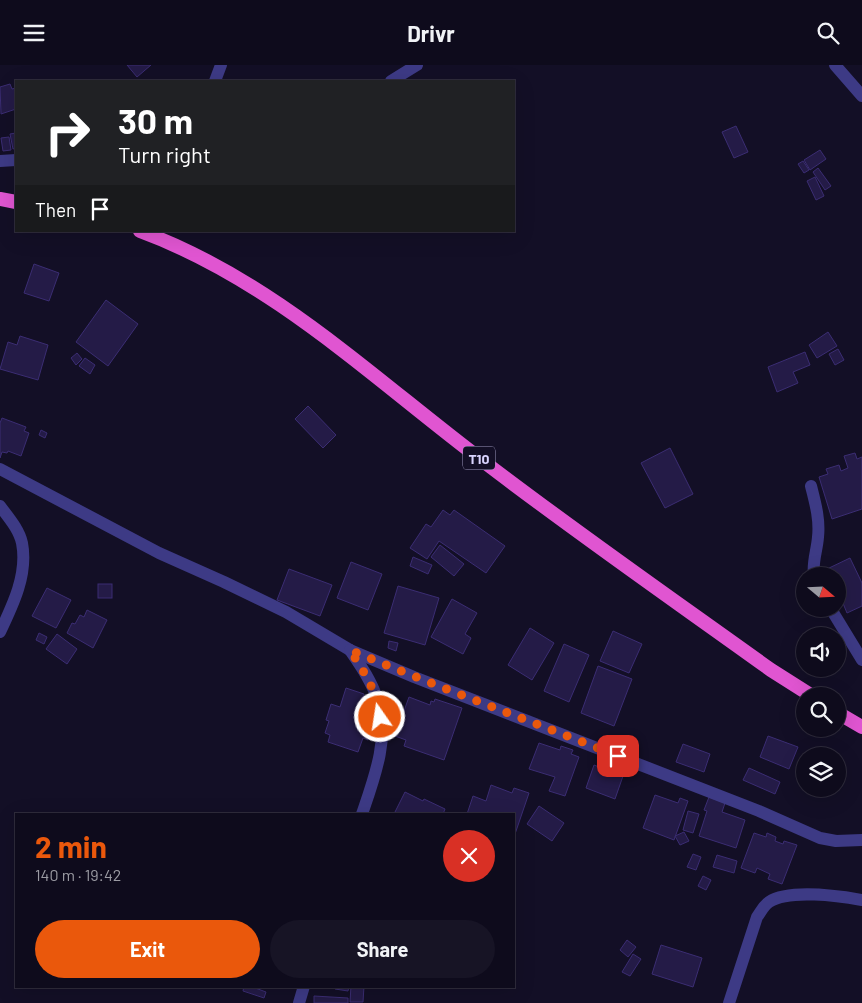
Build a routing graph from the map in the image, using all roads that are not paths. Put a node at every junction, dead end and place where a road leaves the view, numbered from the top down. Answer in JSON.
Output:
{"nodes":[{"id":1,"x":222,"y":65,"type":"edge"},
{"id":2,"x":417,"y":65,"type":"edge"},
{"id":3,"x":835,"y":65,"type":"edge"},
{"id":4,"x":215,"y":80,"type":"edge"},
{"id":5,"x":393,"y":80,"type":"edge"},
{"id":6,"x":862,"y":97,"type":"edge"},
{"id":7,"x":15,"y":160,"type":"edge"},
{"id":8,"x":0,"y":161,"type":"edge"},
{"id":9,"x":0,"y":199,"type":"edge"},
{"id":10,"x":15,"y":203,"type":"edge"},
{"id":11,"x":143,"y":232,"type":"edge"},
{"id":12,"x":0,"y":469,"type":"edge"},
{"id":13,"x":811,"y":486,"type":"dead end"},
{"id":14,"x":0,"y":506,"type":"edge"},
{"id":15,"x":813,"y":567,"type":"edge"},
{"id":16,"x":836,"y":617,"type":"edge"},
{"id":17,"x":0,"y":632,"type":"edge"},
{"id":18,"x":350,"y":650,"type":"junction"},
{"id":19,"x":862,"y":660,"type":"edge"},
{"id":20,"x":798,"y":687,"type":"edge"},
{"id":21,"x":846,"y":718,"type":"edge"},
{"id":22,"x":862,"y":727,"type":"edge"},
{"id":23,"x":362,"y":813,"type":"edge"},
{"id":24,"x":862,"y":840,"type":"edge"},
{"id":25,"x":862,"y":900,"type":"edge"},
{"id":26,"x":303,"y":988,"type":"edge"},
{"id":27,"x":299,"y":1003,"type":"edge"},
{"id":28,"x":729,"y":1003,"type":"edge"}],
"edges":[{"from":1,"to":4,"type":"street"},
{"from":2,"to":5,"type":"street"},
{"from":3,"to":6,"type":"street"},
{"from":7,"to":8,"type":"street"},
{"from":9,"to":10,"type":"highway"},
{"from":11,"to":20,"type":"highway","number":"T10"},
{"from":12,"to":18,"type":"street"},
{"from":13,"to":15,"type":"street"},
{"from":14,"to":17,"type":"street"},
{"from":16,"to":19,"type":"street"},
{"from":18,"to":23,"type":"street"},
{"from":18,"to":24,"type":"street"},
{"from":21,"to":22,"type":"highway"},
{"from":25,"to":28,"type":"street"},
{"from":26,"to":27,"type":"street"}]}
